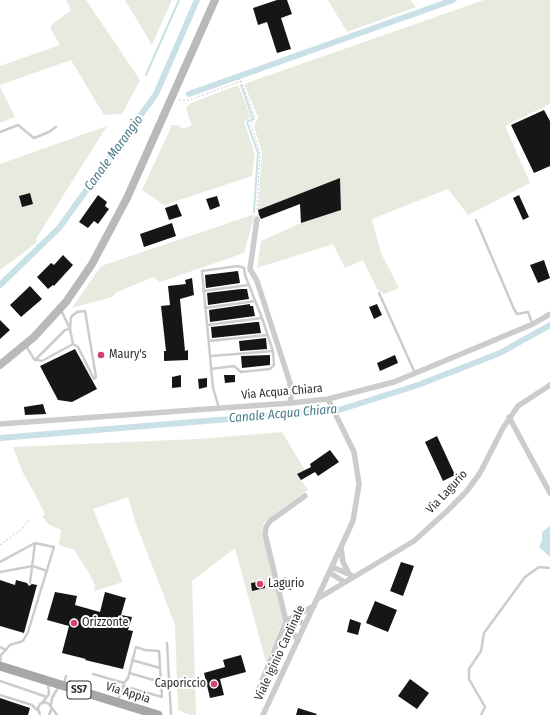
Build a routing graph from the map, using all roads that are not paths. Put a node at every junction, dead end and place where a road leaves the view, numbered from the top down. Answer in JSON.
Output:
{"nodes":[{"id":1,"x":215,"y":0,"type":"edge"},
{"id":2,"x":56,"y":127,"type":"dead end"},
{"id":3,"x":0,"y":132,"type":"edge"},
{"id":4,"x":257,"y":219,"type":"road end"},
{"id":5,"x":476,"y":220,"type":"dead end"},
{"id":6,"x":249,"y":285,"type":"junction"},
{"id":7,"x":203,"y":291,"type":"junction"},
{"id":8,"x":379,"y":293,"type":"dead end"},
{"id":9,"x":255,"y":301,"type":"junction"},
{"id":10,"x":60,"y":308,"type":"junction"},
{"id":11,"x":205,"y":308,"type":"junction"},
{"id":12,"x":550,"y":314,"type":"edge"},
{"id":13,"x":262,"y":318,"type":"junction"},
{"id":14,"x":533,"y":324,"type":"junction"},
{"id":15,"x":207,"y":325,"type":"junction"},
{"id":16,"x":70,"y":328,"type":"junction"},
{"id":17,"x":267,"y":335,"type":"junction"},
{"id":18,"x":208,"y":341,"type":"junction"},
{"id":19,"x":73,"y":344,"type":"junction"},
{"id":20,"x":24,"y":345,"type":"junction"},
{"id":21,"x":272,"y":351,"type":"junction"},
{"id":22,"x":211,"y":356,"type":"junction"},
{"id":23,"x":35,"y":360,"type":"junction"},
{"id":24,"x":0,"y":365,"type":"edge"},
{"id":25,"x":211,"y":369,"type":"junction"},
{"id":26,"x":415,"y":373,"type":"junction"},
{"id":27,"x":550,"y":385,"type":"edge"},
{"id":28,"x":328,"y":398,"type":"junction"},
{"id":29,"x":291,"y":403,"type":"junction"},
{"id":30,"x":219,"y":408,"type":"junction"},
{"id":31,"x":509,"y":417,"type":"junction"},
{"id":32,"x":0,"y":424,"type":"edge"},
{"id":33,"x":550,"y":493,"type":"edge"},
{"id":34,"x":305,"y":496,"type":"dead end"},
{"id":35,"x":35,"y":543,"type":"junction"},
{"id":36,"x":341,"y":547,"type":"junction"},
{"id":37,"x":0,"y":562,"type":"edge"},
{"id":38,"x":33,"y":566,"type":"junction"},
{"id":39,"x":550,"y":568,"type":"edge"},
{"id":40,"x":330,"y":570,"type":"junction"},
{"id":41,"x":47,"y":571,"type":"junction"},
{"id":42,"x":0,"y":572,"type":"edge"},
{"id":43,"x":352,"y":575,"type":"junction"},
{"id":44,"x":344,"y":582,"type":"junction"},
{"id":45,"x":30,"y":584,"type":"dead end"},
{"id":46,"x":318,"y":599,"type":"junction"},
{"id":47,"x":314,"y":606,"type":"junction"},
{"id":48,"x":293,"y":617,"type":"junction"},
{"id":49,"x":286,"y":621,"type":"junction"},
{"id":50,"x":304,"y":627,"type":"junction"},
{"id":51,"x":292,"y":629,"type":"junction"},
{"id":52,"x":298,"y":641,"type":"junction"},
{"id":53,"x":167,"y":644,"type":"dead end"},
{"id":54,"x":0,"y":647,"type":"edge"},
{"id":55,"x":6,"y":650,"type":"junction"},
{"id":56,"x":132,"y":660,"type":"junction"},
{"id":57,"x":0,"y":661,"type":"edge"},
{"id":58,"x":0,"y":666,"type":"edge"},
{"id":59,"x":160,"y":668,"type":"junction"},
{"id":60,"x":129,"y":673,"type":"junction"},
{"id":61,"x":93,"y":674,"type":"dead end"},
{"id":62,"x":47,"y":680,"type":"junction"},
{"id":63,"x":0,"y":681,"type":"edge"},
{"id":64,"x":63,"y":682,"type":"junction"},
{"id":65,"x":161,"y":682,"type":"junction"},
{"id":66,"x":124,"y":683,"type":"junction"},
{"id":67,"x":123,"y":686,"type":"junction"},
{"id":68,"x":0,"y":695,"type":"edge"},
{"id":69,"x":256,"y":696,"type":"dead end"},
{"id":70,"x":47,"y":697,"type":"junction"},
{"id":71,"x":42,"y":703,"type":"junction"},
{"id":72,"x":118,"y":703,"type":"junction"},
{"id":73,"x":51,"y":707,"type":"junction"},
{"id":74,"x":38,"y":713,"type":"edge"},
{"id":75,"x":49,"y":715,"type":"edge"},
{"id":76,"x":57,"y":715,"type":"edge"},
{"id":77,"x":158,"y":715,"type":"edge"},
{"id":78,"x":171,"y":715,"type":"edge"},
{"id":79,"x":263,"y":715,"type":"edge"},
{"id":80,"x":481,"y":715,"type":"edge"}],
"edges":[{"from":1,"to":10,"type":"main road"},
{"from":2,"to":3,"type":"lane"},
{"from":4,"to":29,"type":"street"},
{"from":5,"to":14,"type":"lane"},
{"from":6,"to":7,"type":"lane"},
{"from":6,"to":7,"type":"lane"},
{"from":6,"to":9,"type":"lane"},
{"from":7,"to":11,"type":"lane"},
{"from":8,"to":26,"type":"lane"},
{"from":9,"to":11,"type":"lane"},
{"from":9,"to":13,"type":"lane"},
{"from":10,"to":16,"type":"lane"},
{"from":10,"to":20,"type":"main road"},
{"from":11,"to":15,"type":"lane"},
{"from":12,"to":14,"type":"street","name":"Via Acqua Chiara"},
{"from":13,"to":15,"type":"lane"},
{"from":13,"to":17,"type":"lane"},
{"from":14,"to":26,"type":"street","name":"Via Acqua Chiara"},
{"from":15,"to":18,"type":"lane"},
{"from":16,"to":19,"type":"lane"},
{"from":16,"to":19,"type":"lane"},
{"from":16,"to":23,"type":"lane"},
{"from":17,"to":18,"type":"lane"},
{"from":17,"to":21,"type":"lane"},
{"from":18,"to":22,"type":"lane"},
{"from":19,"to":23,"type":"lane"},
{"from":20,"to":23,"type":"lane"},
{"from":20,"to":24,"type":"main road"},
{"from":21,"to":22,"type":"lane"},
{"from":21,"to":25,"type":"lane"},
{"from":22,"to":25,"type":"lane"},
{"from":25,"to":30,"type":"lane"},
{"from":26,"to":28,"type":"street","name":"Via Acqua Chiara"},
{"from":27,"to":31,"type":"street","name":"Via Lagurio"},
{"from":28,"to":29,"type":"street","name":"Via Acqua Chiara"},
{"from":28,"to":36,"type":"street","name":"Viale Iginio Cardinale"},
{"from":29,"to":30,"type":"street","name":"Via Acqua Chiara"},
{"from":30,"to":32,"type":"street","name":"Via Acqua Chiara"},
{"from":31,"to":33,"type":"street"},
{"from":31,"to":43,"type":"street","name":"Via Lagurio"},
{"from":34,"to":49,"type":"street"},
{"from":35,"to":37,"type":"lane"},
{"from":35,"to":38,"type":"lane"},
{"from":35,"to":41,"type":"lane"},
{"from":36,"to":40,"type":"street","name":"Viale Iginio Cardinale"},
{"from":36,"to":43,"type":"street"},
{"from":38,"to":41,"type":"lane"},
{"from":38,"to":42,"type":"lane"},
{"from":38,"to":45,"type":"lane"},
{"from":39,"to":80,"type":"lane"},
{"from":40,"to":43,"type":"street"},
{"from":40,"to":44,"type":"street"},
{"from":40,"to":46,"type":"street","name":"Viale Iginio Cardinale"},
{"from":41,"to":55,"type":"lane"},
{"from":43,"to":44,"type":"street","name":"Via Lagurio"},
{"from":44,"to":46,"type":"street","name":"Via Lagurio"},
{"from":46,"to":47,"type":"street","name":"Viale Iginio Cardinale"},
{"from":47,"to":48,"type":"street"},
{"from":47,"to":50,"type":"street","name":"Viale Iginio Cardinale"},
{"from":48,"to":49,"type":"street"},
{"from":48,"to":50,"type":"street"},
{"from":49,"to":51,"type":"street"},
{"from":49,"to":69,"type":"street"},
{"from":50,"to":51,"type":"street"},
{"from":50,"to":52,"type":"street","name":"Viale Iginio Cardinale"},
{"from":51,"to":52,"type":"street"},
{"from":52,"to":79,"type":"street","name":"Viale Iginio Cardinale"},
{"from":53,"to":78,"type":"lane"},
{"from":54,"to":55,"type":"lane"},
{"from":55,"to":57,"type":"lane"},
{"from":56,"to":59,"type":"lane"},
{"from":56,"to":59,"type":"lane"},
{"from":56,"to":60,"type":"lane"},
{"from":58,"to":62,"type":"main road","name":"Via Appia","number":"SS7"},
{"from":59,"to":65,"type":"lane"},
{"from":60,"to":65,"type":"lane"},
{"from":60,"to":66,"type":"lane"},
{"from":61,"to":66,"type":"lane"},
{"from":62,"to":64,"type":"main road","name":"Via Appia","number":"SS7"},
{"from":62,"to":70,"type":"lane"},
{"from":63,"to":70,"type":"lane"},
{"from":64,"to":72,"type":"main road","name":"Via Appia","number":"SS7"},
{"from":64,"to":73,"type":"lane"},
{"from":65,"to":67,"type":"lane"},
{"from":66,"to":67,"type":"lane"},
{"from":67,"to":72,"type":"lane"},
{"from":68,"to":74,"type":"lane"},
{"from":70,"to":71,"type":"lane"},
{"from":71,"to":73,"type":"lane"},
{"from":71,"to":74,"type":"lane"},
{"from":72,"to":77,"type":"main road","name":"Via Appia","number":"SS7"},
{"from":73,"to":75,"type":"lane"},
{"from":73,"to":76,"type":"lane"}]}
